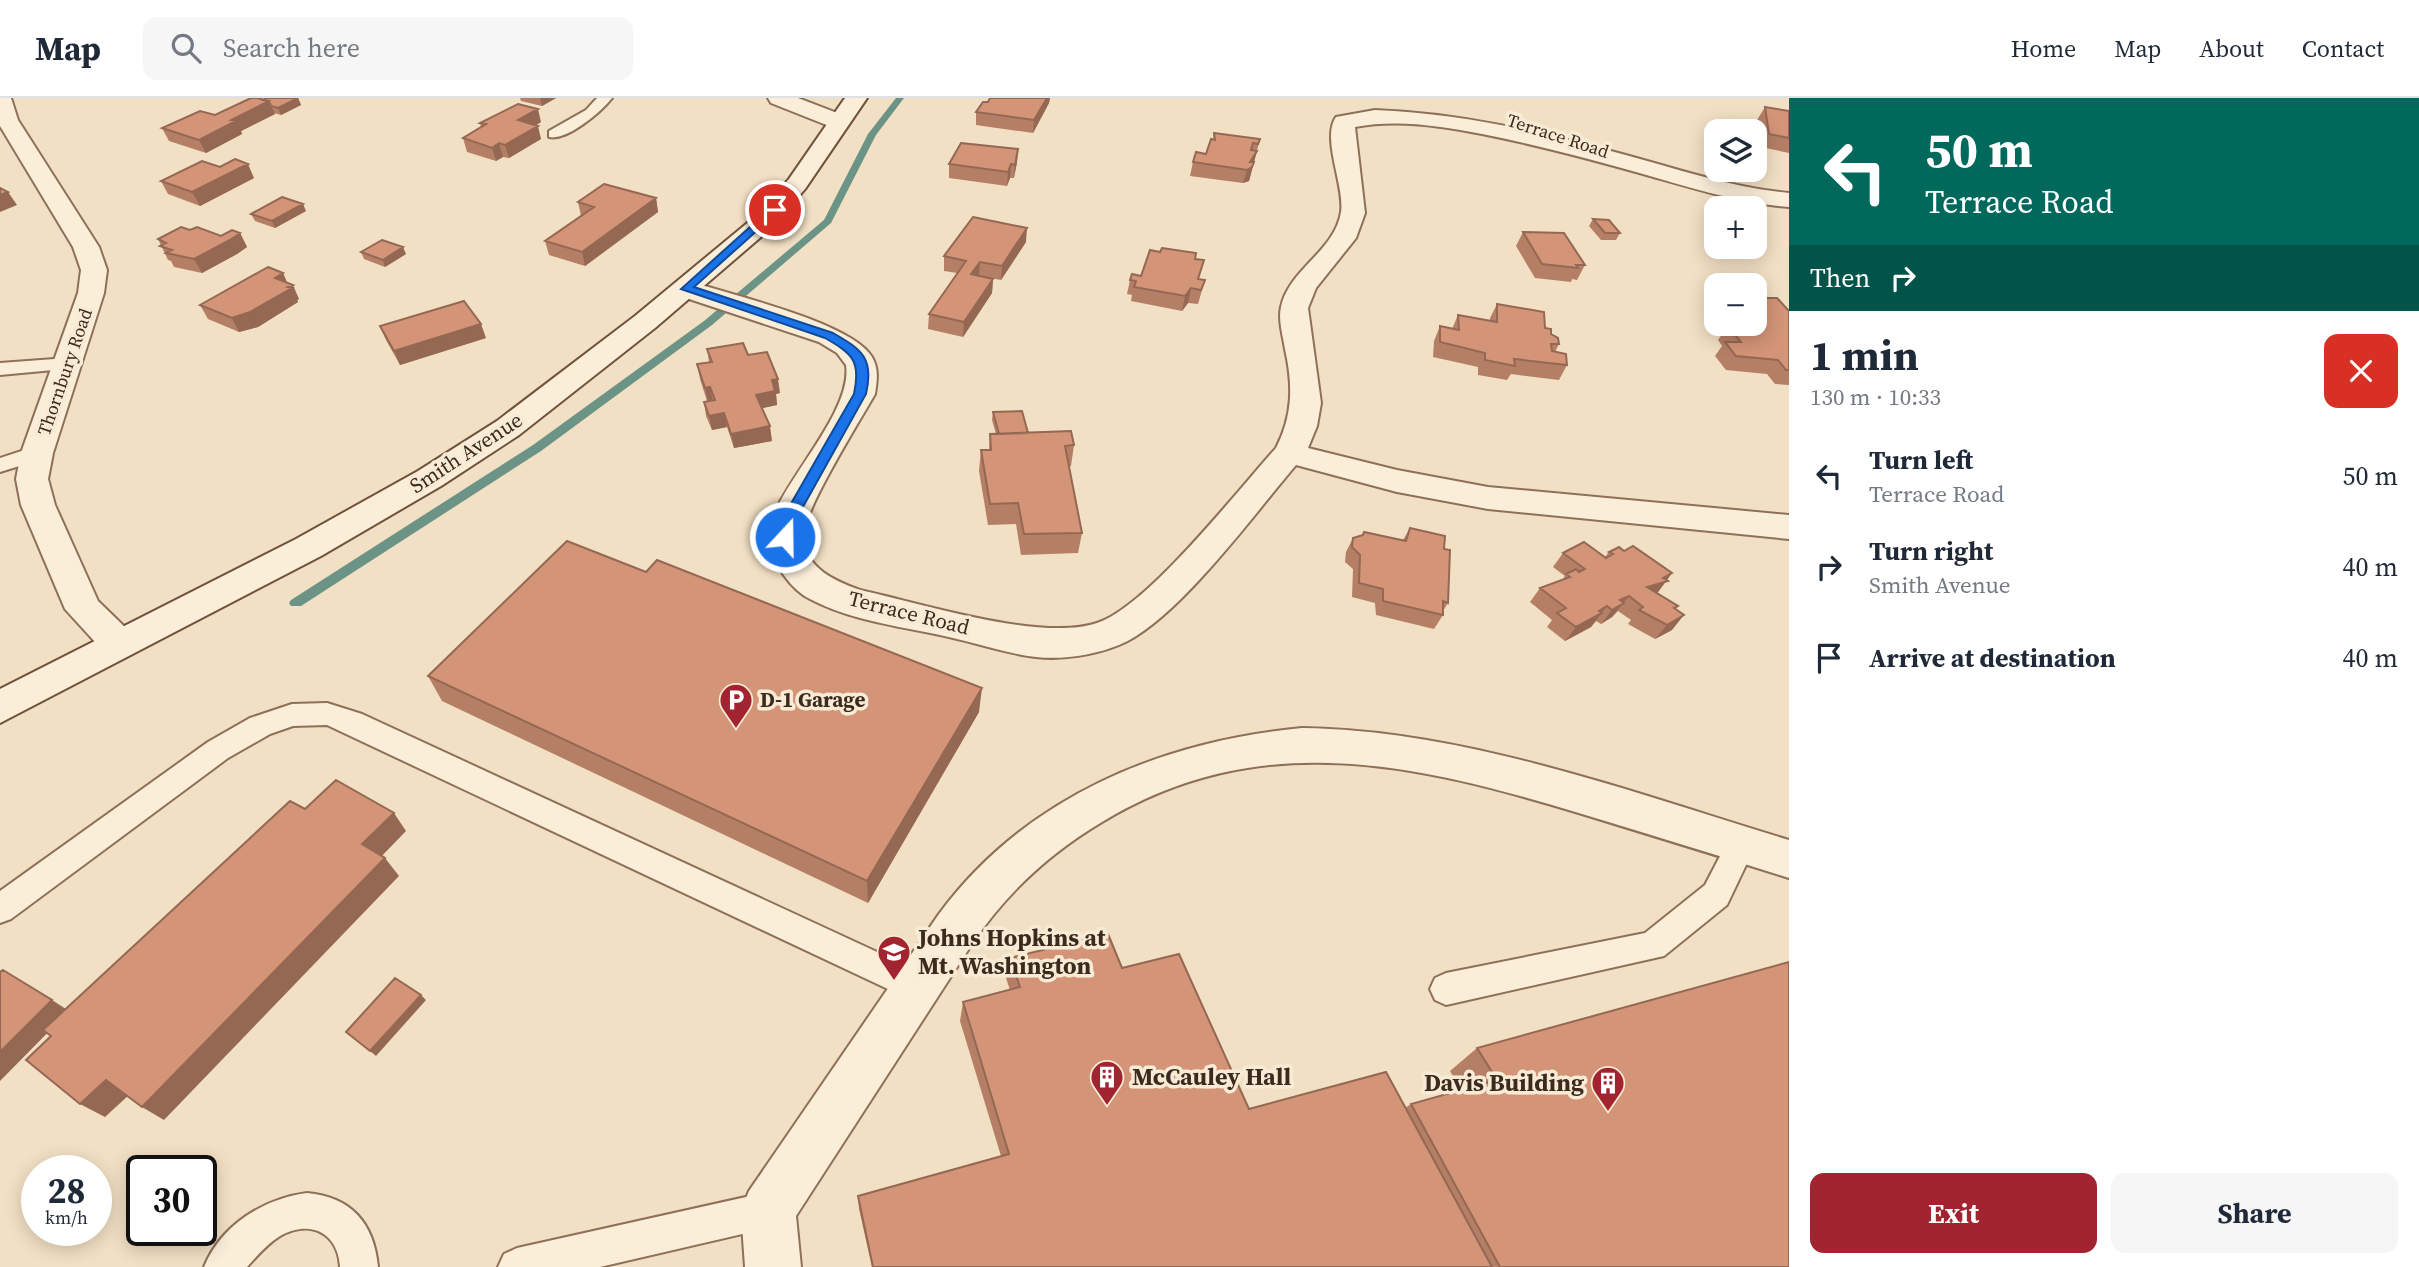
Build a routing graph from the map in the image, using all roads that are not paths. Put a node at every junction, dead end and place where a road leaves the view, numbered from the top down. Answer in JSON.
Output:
{"nodes":[{"id":1,"x":0,"y":98,"type":"edge"},
{"id":2,"x":605,"y":98,"type":"edge"},
{"id":3,"x":779,"y":98,"type":"edge"},
{"id":4,"x":846,"y":109,"type":"edge"},
{"id":5,"x":8,"y":134,"type":"edge"},
{"id":6,"x":554,"y":134,"type":"dead end"},
{"id":7,"x":1789,"y":201,"type":"edge"},
{"id":8,"x":686,"y":289,"type":"junction"},
{"id":9,"x":68,"y":364,"type":"junction"},
{"id":10,"x":0,"y":369,"type":"edge"},
{"id":11,"x":37,"y":453,"type":"junction"},
{"id":12,"x":1289,"y":453,"type":"junction"},
{"id":13,"x":0,"y":465,"type":"edge"},
{"id":14,"x":1789,"y":527,"type":"edge"},
{"id":15,"x":119,"y":644,"type":"junction"},
{"id":16,"x":0,"y":707,"type":"edge"},
{"id":17,"x":1741,"y":844,"type":"junction"},
{"id":18,"x":1789,"y":859,"type":"edge"},
{"id":19,"x":0,"y":909,"type":"edge"},
{"id":20,"x":918,"y":986,"type":"junction"},
{"id":21,"x":1446,"y":989,"type":"dead end"},
{"id":22,"x":768,"y":1210,"type":"junction"},
{"id":23,"x":223,"y":1267,"type":"edge"},
{"id":24,"x":359,"y":1267,"type":"edge"},
{"id":25,"x":517,"y":1267,"type":"edge"},
{"id":26,"x":773,"y":1267,"type":"edge"}],
"edges":[{"from":1,"to":5,"type":"street","name":"Thornbury Road"},
{"from":2,"to":6,"type":"lane"},
{"from":3,"to":4,"type":"street"},
{"from":4,"to":8,"type":"street","name":"Smith Avenue"},
{"from":5,"to":9,"type":"street","name":"Thornbury Road"},
{"from":7,"to":12,"type":"street","name":"Terrace Road"},
{"from":8,"to":12,"type":"street","name":"Terrace Road"},
{"from":8,"to":15,"type":"street","name":"Smith Avenue"},
{"from":9,"to":10,"type":"lane"},
{"from":9,"to":11,"type":"street","name":"Thornbury Road"},
{"from":11,"to":13,"type":"lane"},
{"from":11,"to":15,"type":"street","name":"Thornbury Road"},
{"from":12,"to":14,"type":"street"},
{"from":15,"to":16,"type":"street","name":"Smith Avenue"},
{"from":17,"to":18,"type":"street"},
{"from":17,"to":20,"type":"street"},
{"from":17,"to":21,"type":"lane"},
{"from":19,"to":20,"type":"lane"},
{"from":20,"to":22,"type":"street"},
{"from":22,"to":25,"type":"lane"},
{"from":22,"to":26,"type":"street"},
{"from":23,"to":24,"type":"lane"}]}
